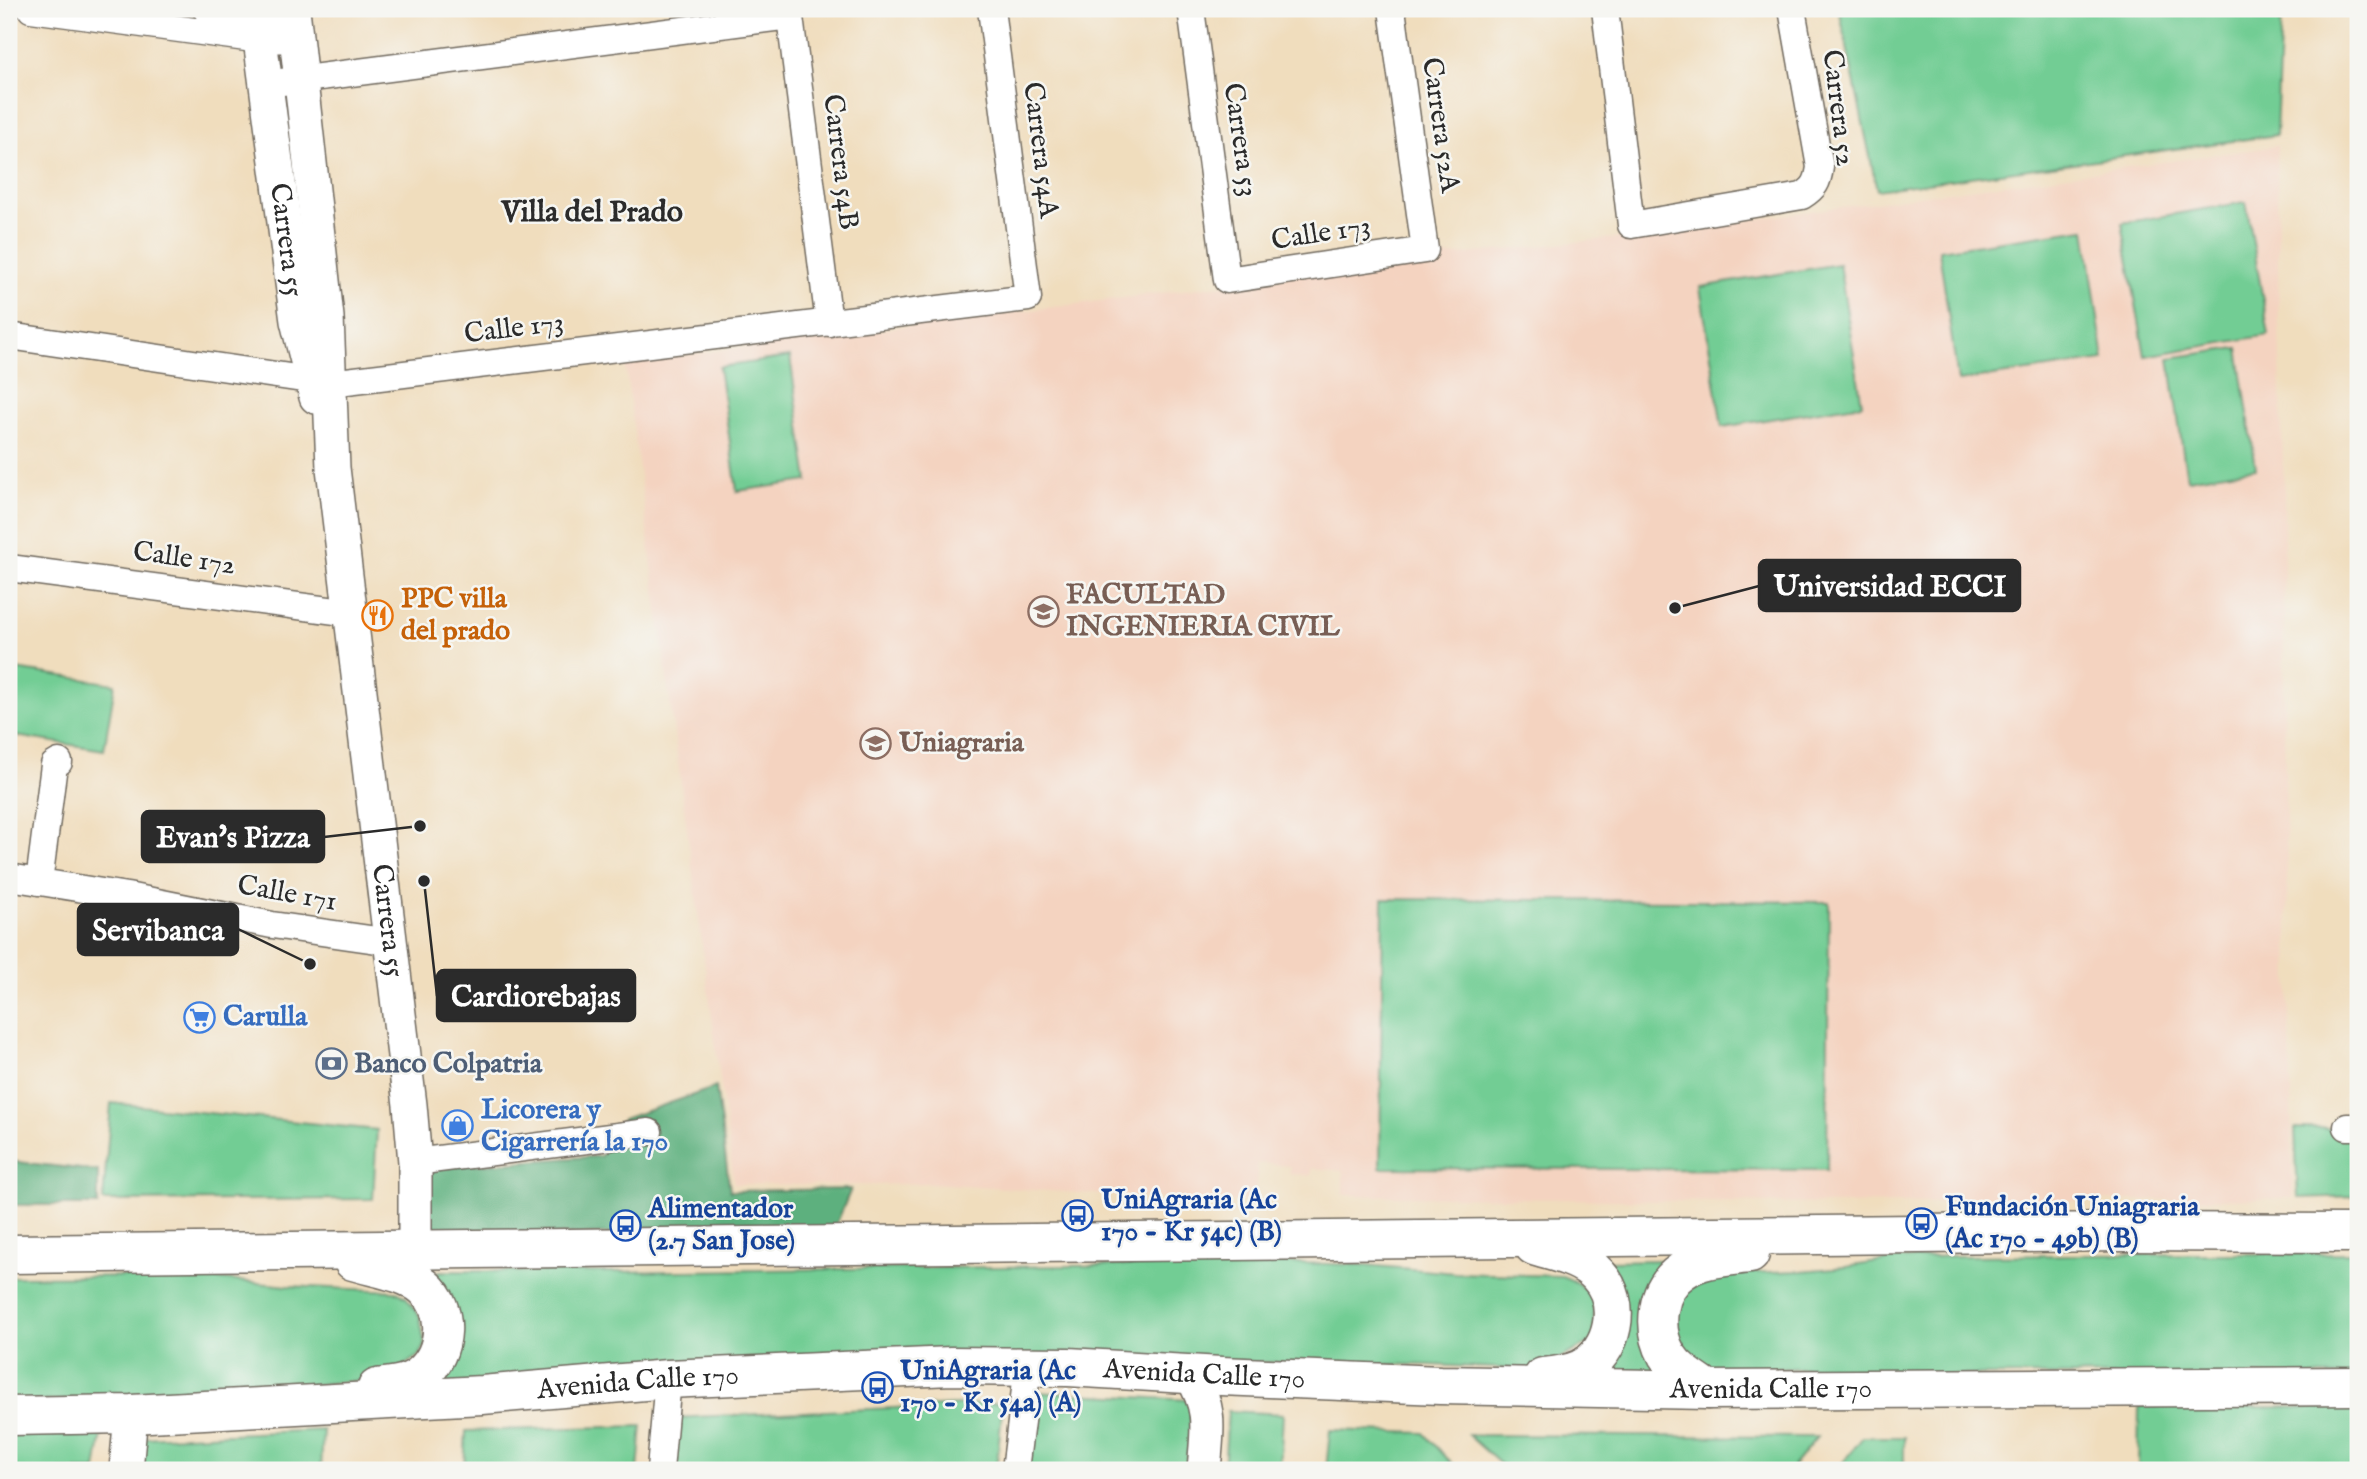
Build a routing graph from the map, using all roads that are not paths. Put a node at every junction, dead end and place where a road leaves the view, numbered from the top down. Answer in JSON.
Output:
{"nodes":[{"id":1,"x":31,"y":9,"type":"edge"},
{"id":2,"x":206,"y":9,"type":"edge"},
{"id":3,"x":990,"y":9,"type":"edge"},
{"id":4,"x":1191,"y":9,"type":"edge"},
{"id":5,"x":1392,"y":9,"type":"edge"},
{"id":6,"x":1605,"y":9,"type":"edge"},
{"id":7,"x":1792,"y":9,"type":"edge"},
{"id":8,"x":789,"y":12,"type":"edge"},
{"id":9,"x":258,"y":22,"type":"edge"},
{"id":10,"x":294,"y":22,"type":"edge"},
{"id":11,"x":300,"y":80,"type":"junction"},
{"id":12,"x":266,"y":84,"type":"junction"},
{"id":13,"x":1425,"y":250,"type":"joint"},
{"id":14,"x":1227,"y":280,"type":"joint"},
{"id":15,"x":1028,"y":298,"type":"joint"},
{"id":16,"x":829,"y":323,"type":"junction"},
{"id":17,"x":9,"y":335,"type":"edge"},
{"id":18,"x":321,"y":382,"type":"junction"},
{"id":19,"x":9,"y":568,"type":"edge"},
{"id":20,"x":351,"y":613,"type":"junction"},
{"id":21,"x":59,"y":762,"type":"dead end"},
{"id":22,"x":9,"y":877,"type":"edge"},
{"id":23,"x":39,"y":882,"type":"junction"},
{"id":24,"x":391,"y":942,"type":"junction"},
{"id":25,"x":649,"y":1132,"type":"dead end"},
{"id":26,"x":415,"y":1162,"type":"junction"},
{"id":27,"x":2358,"y":1233,"type":"edge"},
{"id":28,"x":1884,"y":1235,"type":"junction"},
{"id":29,"x":1509,"y":1238,"type":"junction"},
{"id":30,"x":415,"y":1248,"type":"junction"},
{"id":31,"x":309,"y":1249,"type":"junction"},
{"id":32,"x":9,"y":1254,"type":"edge"},
{"id":33,"x":1028,"y":1365,"type":"junction"},
{"id":34,"x":1191,"y":1375,"type":"junction"},
{"id":35,"x":668,"y":1379,"type":"junction"},
{"id":36,"x":1440,"y":1385,"type":"junction"},
{"id":37,"x":2358,"y":1386,"type":"edge"},
{"id":38,"x":1708,"y":1390,"type":"junction"},
{"id":39,"x":247,"y":1407,"type":"junction"},
{"id":40,"x":131,"y":1414,"type":"junction"},
{"id":41,"x":9,"y":1416,"type":"edge"},
{"id":42,"x":125,"y":1470,"type":"edge"},
{"id":43,"x":660,"y":1470,"type":"edge"},
{"id":44,"x":1015,"y":1470,"type":"edge"},
{"id":45,"x":1203,"y":1470,"type":"edge"}],
"edges":[{"from":1,"to":9,"type":"street"},
{"from":2,"to":9,"type":"street"},
{"from":3,"to":15,"type":"street","name":"Carrera 54A"},
{"from":4,"to":14,"type":"street","name":"Carrera 53"},
{"from":5,"to":13,"type":"street","name":"Carrera 52A"},
{"from":6,"to":7,"type":"street","name":"Carrera 52"},
{"from":8,"to":11,"type":"street"},
{"from":8,"to":16,"type":"street","name":"Carrera 54B"},
{"from":9,"to":10,"type":"street"},
{"from":9,"to":12,"type":"street","name":"Carrera 55"},
{"from":10,"to":11,"type":"street","name":"Carrera 55"},
{"from":11,"to":12,"type":"street"},
{"from":11,"to":18,"type":"street","name":"Carrera 55"},
{"from":12,"to":18,"type":"street","name":"Carrera 55"},
{"from":13,"to":14,"type":"street","name":"Calle 173"},
{"from":15,"to":16,"type":"street","name":"Calle 173"},
{"from":16,"to":18,"type":"street","name":"Calle 173"},
{"from":17,"to":18,"type":"street","name":"Calle 173"},
{"from":18,"to":20,"type":"street","name":"Carrera 55"},
{"from":19,"to":20,"type":"street","name":"Calle 172"},
{"from":20,"to":24,"type":"street","name":"Carrera 55"},
{"from":21,"to":23,"type":"street"},
{"from":22,"to":23,"type":"street","name":"Calle 171"},
{"from":23,"to":24,"type":"street","name":"Calle 171"},
{"from":24,"to":26,"type":"street","name":"Carrera 55"},
{"from":25,"to":26,"type":"street"},
{"from":26,"to":30,"type":"street","name":"Carrera 55"},
{"from":27,"to":28,"type":"main road"},
{"from":28,"to":29,"type":"main road"},
{"from":28,"to":38,"type":"main road"},
{"from":29,"to":30,"type":"main road"},
{"from":29,"to":36,"type":"main road"},
{"from":30,"to":31,"type":"main road"},
{"from":31,"to":32,"type":"main road"},
{"from":31,"to":39,"type":"main road"},
{"from":33,"to":34,"type":"main road","name":"Avenida Calle 170"},
{"from":33,"to":35,"type":"main road","name":"Avenida Calle 170"},
{"from":33,"to":44,"type":"street"},
{"from":34,"to":36,"type":"main road","name":"Avenida Calle 170"},
{"from":34,"to":45,"type":"street"},
{"from":35,"to":39,"type":"main road","name":"Avenida Calle 170"},
{"from":35,"to":43,"type":"street"},
{"from":36,"to":38,"type":"main road","name":"Avenida Calle 170"},
{"from":37,"to":38,"type":"main road","name":"Avenida Calle 170"},
{"from":39,"to":40,"type":"main road","name":"Avenida Calle 170"},
{"from":40,"to":41,"type":"main road","name":"Avenida Calle 170"},
{"from":40,"to":42,"type":"street"}]}
